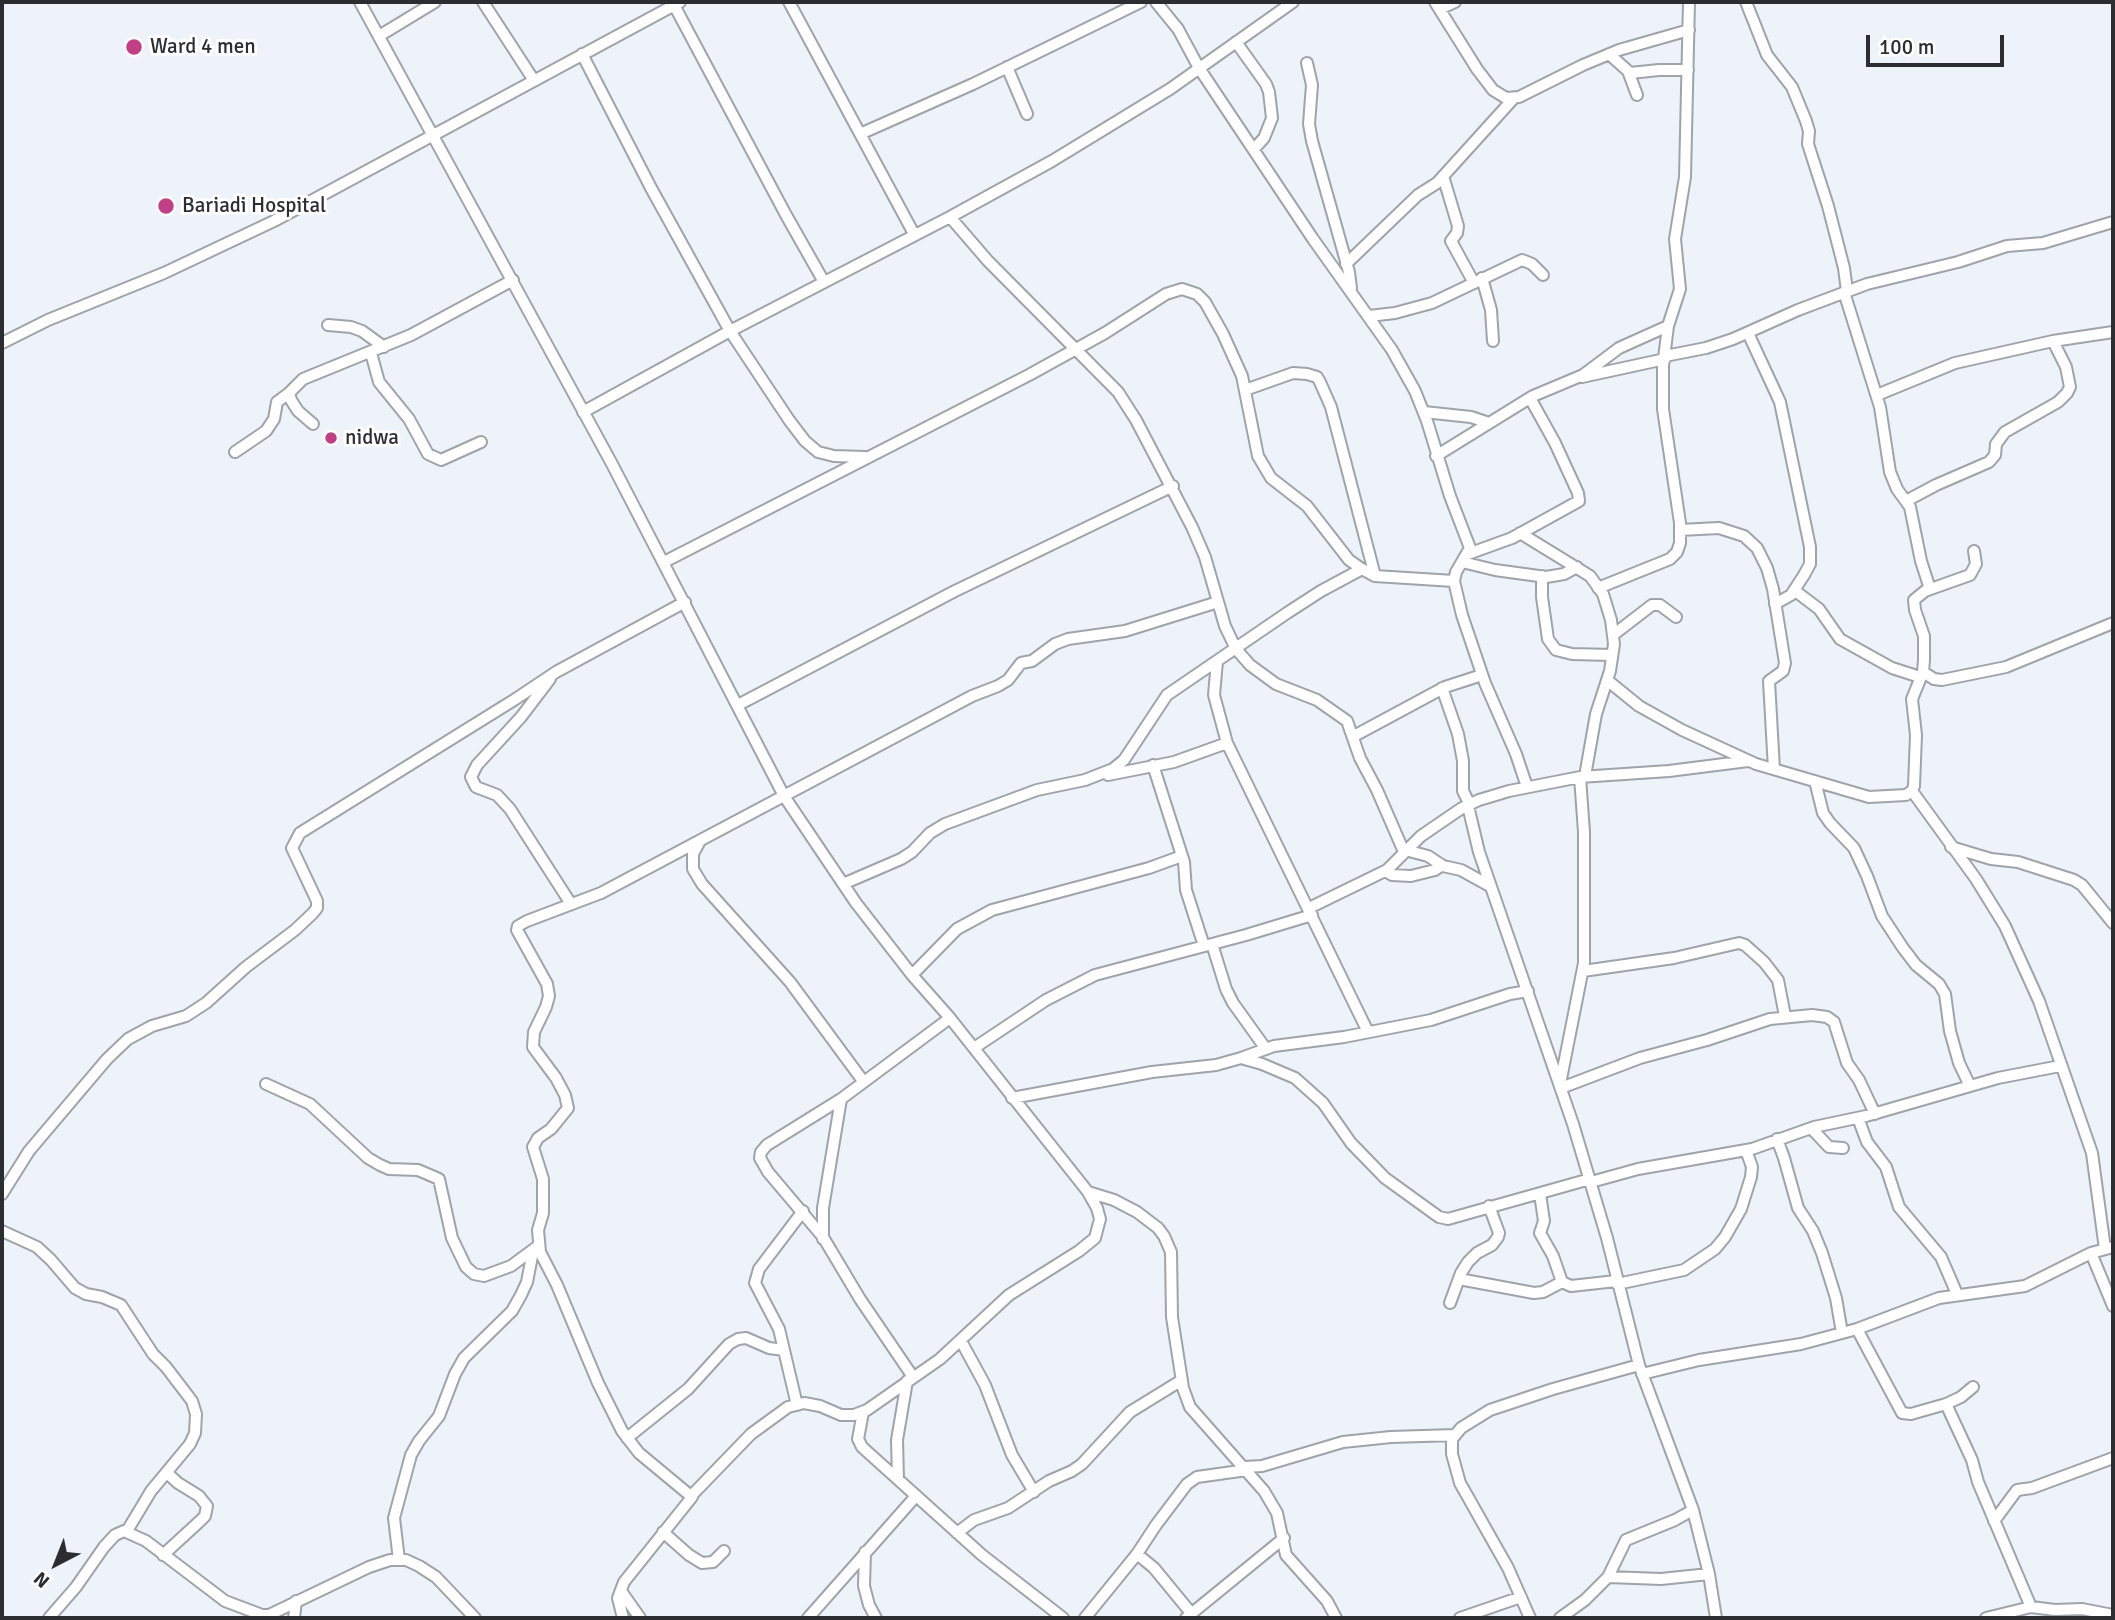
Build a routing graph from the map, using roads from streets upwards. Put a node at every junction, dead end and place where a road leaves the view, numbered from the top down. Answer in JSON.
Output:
{"nodes":[{"id":1,"x":360,"y":2,"type":"edge"},
{"id":2,"x":435,"y":2,"type":"edge"},
{"id":3,"x":483,"y":2,"type":"edge"},
{"id":4,"x":789,"y":2,"type":"edge"},
{"id":5,"x":1141,"y":2,"type":"edge"},
{"id":6,"x":1156,"y":2,"type":"edge"},
{"id":7,"x":1293,"y":2,"type":"edge"},
{"id":8,"x":1455,"y":2,"type":"edge"},
{"id":9,"x":1689,"y":2,"type":"edge"},
{"id":10,"x":1746,"y":2,"type":"edge"},
{"id":11,"x":677,"y":3,"type":"edge"},
{"id":12,"x":1438,"y":5,"type":"edge"},
{"id":13,"x":1689,"y":30,"type":"junction"},
{"id":14,"x":379,"y":36,"type":"junction"},
{"id":15,"x":1236,"y":42,"type":"junction"},
{"id":16,"x":582,"y":54,"type":"junction"},
{"id":17,"x":1609,"y":54,"type":"junction"},
{"id":18,"x":1307,"y":63,"type":"dead end"},
{"id":19,"x":1007,"y":67,"type":"junction"},
{"id":20,"x":1199,"y":68,"type":"junction"},
{"id":21,"x":1688,"y":70,"type":"junction"},
{"id":22,"x":1630,"y":73,"type":"junction"},
{"id":23,"x":533,"y":79,"type":"junction"},
{"id":24,"x":1637,"y":95,"type":"dead end"},
{"id":25,"x":1514,"y":98,"type":"junction"},
{"id":26,"x":1027,"y":114,"type":"dead end"},
{"id":27,"x":433,"y":134,"type":"junction"},
{"id":28,"x":860,"y":134,"type":"junction"},
{"id":29,"x":1254,"y":149,"type":"junction"},
{"id":30,"x":1443,"y":176,"type":"junction"},
{"id":31,"x":1425,"y":190,"type":"junction"},
{"id":32,"x":1451,"y":200,"type":"junction"},
{"id":33,"x":950,"y":217,"type":"junction"},
{"id":34,"x":2113,"y":222,"type":"edge"},
{"id":35,"x":914,"y":234,"type":"junction"},
{"id":36,"x":1346,"y":264,"type":"junction"},
{"id":37,"x":1544,"y":275,"type":"dead end"},
{"id":38,"x":513,"y":280,"type":"junction"},
{"id":39,"x":1478,"y":280,"type":"junction"},
{"id":40,"x":824,"y":282,"type":"junction"},
{"id":41,"x":1351,"y":291,"type":"junction"},
{"id":42,"x":1845,"y":291,"type":"junction"},
{"id":43,"x":1368,"y":316,"type":"junction"},
{"id":44,"x":328,"y":325,"type":"dead end"},
{"id":45,"x":1668,"y":326,"type":"junction"},
{"id":46,"x":730,"y":331,"type":"junction"},
{"id":47,"x":2113,"y":331,"type":"edge"},
{"id":48,"x":1748,"y":332,"type":"junction"},
{"id":49,"x":1493,"y":341,"type":"dead end"},
{"id":50,"x":2053,"y":341,"type":"junction"},
{"id":51,"x":2,"y":343,"type":"edge"},
{"id":52,"x":384,"y":347,"type":"junction"},
{"id":53,"x":1077,"y":348,"type":"junction"},
{"id":54,"x":371,"y":353,"type":"junction"},
{"id":55,"x":1665,"y":358,"type":"junction"},
{"id":56,"x":1577,"y":378,"type":"junction"},
{"id":57,"x":1245,"y":390,"type":"junction"},
{"id":58,"x":289,"y":393,"type":"junction"},
{"id":59,"x":1877,"y":395,"type":"junction"},
{"id":60,"x":1530,"y":398,"type":"junction"},
{"id":61,"x":583,"y":412,"type":"junction"},
{"id":62,"x":1424,"y":412,"type":"junction"},
{"id":63,"x":1489,"y":423,"type":"junction"},
{"id":64,"x":313,"y":424,"type":"dead end"},
{"id":65,"x":481,"y":442,"type":"dead end"},
{"id":66,"x":235,"y":452,"type":"dead end"},
{"id":67,"x":1436,"y":456,"type":"junction"},
{"id":68,"x":867,"y":457,"type":"junction"},
{"id":69,"x":1172,"y":486,"type":"junction"},
{"id":70,"x":1906,"y":501,"type":"junction"},
{"id":71,"x":1680,"y":530,"type":"junction"},
{"id":72,"x":1520,"y":533,"type":"junction"},
{"id":73,"x":1973,"y":551,"type":"dead end"},
{"id":74,"x":1465,"y":558,"type":"junction"},
{"id":75,"x":664,"y":562,"type":"junction"},
{"id":76,"x":1577,"y":567,"type":"junction"},
{"id":77,"x":1362,"y":569,"type":"junction"},
{"id":78,"x":1375,"y":576,"type":"junction"},
{"id":79,"x":1542,"y":576,"type":"junction"},
{"id":80,"x":1454,"y":581,"type":"junction"},
{"id":81,"x":1598,"y":587,"type":"junction"},
{"id":82,"x":1930,"y":589,"type":"junction"},
{"id":83,"x":1794,"y":590,"type":"junction"},
{"id":84,"x":685,"y":602,"type":"junction"},
{"id":85,"x":1218,"y":603,"type":"junction"},
{"id":86,"x":1775,"y":604,"type":"junction"},
{"id":87,"x":1676,"y":617,"type":"dead end"},
{"id":88,"x":2113,"y":623,"type":"edge"},
{"id":89,"x":1613,"y":635,"type":"junction"},
{"id":90,"x":1236,"y":649,"type":"junction"},
{"id":91,"x":1612,"y":655,"type":"junction"},
{"id":92,"x":1217,"y":661,"type":"junction"},
{"id":93,"x":556,"y":671,"type":"junction"},
{"id":94,"x":1482,"y":675,"type":"junction"},
{"id":95,"x":1922,"y":675,"type":"junction"},
{"id":96,"x":1607,"y":680,"type":"junction"},
{"id":97,"x":1442,"y":688,"type":"junction"},
{"id":98,"x":738,"y":705,"type":"junction"},
{"id":99,"x":1354,"y":736,"type":"junction"},
{"id":100,"x":1227,"y":743,"type":"junction"},
{"id":101,"x":1750,"y":761,"type":"junction"},
{"id":102,"x":1153,"y":765,"type":"junction"},
{"id":103,"x":1774,"y":769,"type":"junction"},
{"id":104,"x":1583,"y":777,"type":"junction"},
{"id":105,"x":1085,"y":780,"type":"junction"},
{"id":106,"x":1815,"y":781,"type":"junction"},
{"id":107,"x":1527,"y":787,"type":"junction"},
{"id":108,"x":1912,"y":791,"type":"junction"},
{"id":109,"x":784,"y":796,"type":"junction"},
{"id":110,"x":1469,"y":805,"type":"junction"},
{"id":111,"x":699,"y":841,"type":"junction"},
{"id":112,"x":1951,"y":847,"type":"junction"},
{"id":113,"x":1405,"y":851,"type":"junction"},
{"id":114,"x":1182,"y":856,"type":"junction"},
{"id":115,"x":1442,"y":865,"type":"junction"},
{"id":116,"x":1385,"y":871,"type":"junction"},
{"id":117,"x":843,"y":884,"type":"junction"},
{"id":118,"x":1490,"y":886,"type":"junction"},
{"id":119,"x":571,"y":904,"type":"junction"},
{"id":120,"x":1310,"y":912,"type":"junction"},
{"id":121,"x":2113,"y":923,"type":"edge"},
{"id":122,"x":1208,"y":945,"type":"junction"},
{"id":123,"x":1583,"y":971,"type":"junction"},
{"id":124,"x":912,"y":975,"type":"junction"},
{"id":125,"x":1528,"y":992,"type":"junction"},
{"id":126,"x":1785,"y":1016,"type":"junction"},
{"id":127,"x":950,"y":1018,"type":"junction"},
{"id":128,"x":1368,"y":1032,"type":"junction"},
{"id":129,"x":974,"y":1048,"type":"junction"},
{"id":130,"x":1266,"y":1049,"type":"junction"},
{"id":131,"x":1241,"y":1058,"type":"junction"},
{"id":132,"x":2060,"y":1066,"type":"junction"},
{"id":133,"x":863,"y":1081,"type":"junction"},
{"id":134,"x":266,"y":1084,"type":"dead end"},
{"id":135,"x":1561,"y":1085,"type":"junction"},
{"id":136,"x":1970,"y":1086,"type":"junction"},
{"id":137,"x":1013,"y":1098,"type":"junction"},
{"id":138,"x":841,"y":1099,"type":"junction"},
{"id":139,"x":1875,"y":1114,"type":"junction"},
{"id":140,"x":1858,"y":1118,"type":"junction"},
{"id":141,"x":1811,"y":1128,"type":"junction"},
{"id":142,"x":1777,"y":1139,"type":"junction"},
{"id":143,"x":1843,"y":1148,"type":"dead end"},
{"id":144,"x":1746,"y":1150,"type":"junction"},
{"id":145,"x":1590,"y":1181,"type":"junction"},
{"id":146,"x":1088,"y":1192,"type":"junction"},
{"id":147,"x":2,"y":1194,"type":"edge"},
{"id":148,"x":1540,"y":1194,"type":"junction"},
{"id":149,"x":1489,"y":1206,"type":"junction"},
{"id":150,"x":803,"y":1211,"type":"junction"},
{"id":151,"x":2,"y":1231,"type":"edge"},
{"id":152,"x":823,"y":1239,"type":"junction"},
{"id":153,"x":535,"y":1248,"type":"junction"},
{"id":154,"x":2109,"y":1248,"type":"edge"},
{"id":155,"x":2091,"y":1253,"type":"junction"},
{"id":156,"x":1460,"y":1279,"type":"junction"},
{"id":157,"x":1562,"y":1282,"type":"junction"},
{"id":158,"x":1617,"y":1282,"type":"junction"},
{"id":159,"x":1957,"y":1294,"type":"junction"},
{"id":160,"x":1450,"y":1303,"type":"dead end"},
{"id":161,"x":2113,"y":1306,"type":"edge"},
{"id":162,"x":1857,"y":1329,"type":"junction"},
{"id":163,"x":1842,"y":1333,"type":"junction"},
{"id":164,"x":961,"y":1341,"type":"junction"},
{"id":165,"x":785,"y":1350,"type":"junction"},
{"id":166,"x":1641,"y":1370,"type":"junction"},
{"id":167,"x":910,"y":1379,"type":"junction"},
{"id":168,"x":1182,"y":1380,"type":"junction"},
{"id":169,"x":1973,"y":1387,"type":"dead end"},
{"id":170,"x":1946,"y":1404,"type":"junction"},
{"id":171,"x":797,"y":1405,"type":"junction"},
{"id":172,"x":863,"y":1412,"type":"junction"},
{"id":173,"x":1455,"y":1435,"type":"junction"},
{"id":174,"x":627,"y":1438,"type":"junction"},
{"id":175,"x":2113,"y":1458,"type":"edge"},
{"id":176,"x":1245,"y":1468,"type":"junction"},
{"id":177,"x":167,"y":1473,"type":"junction"},
{"id":178,"x":898,"y":1479,"type":"junction"},
{"id":179,"x":1034,"y":1492,"type":"junction"},
{"id":180,"x":692,"y":1495,"type":"junction"},
{"id":181,"x":916,"y":1496,"type":"junction"},
{"id":182,"x":1693,"y":1510,"type":"junction"},
{"id":183,"x":1994,"y":1521,"type":"junction"},
{"id":184,"x":127,"y":1531,"type":"junction"},
{"id":185,"x":663,"y":1532,"type":"junction"},
{"id":186,"x":957,"y":1533,"type":"junction"},
{"id":187,"x":1284,"y":1538,"type":"junction"},
{"id":188,"x":724,"y":1551,"type":"dead end"},
{"id":189,"x":865,"y":1552,"type":"junction"},
{"id":190,"x":163,"y":1555,"type":"junction"},
{"id":191,"x":1137,"y":1555,"type":"junction"},
{"id":192,"x":399,"y":1560,"type":"junction"},
{"id":193,"x":1709,"y":1574,"type":"junction"},
{"id":194,"x":1608,"y":1577,"type":"junction"},
{"id":195,"x":620,"y":1589,"type":"junction"},
{"id":196,"x":1521,"y":1597,"type":"junction"},
{"id":197,"x":296,"y":1601,"type":"junction"},
{"id":198,"x":2031,"y":1607,"type":"junction"},
{"id":199,"x":2113,"y":1615,"type":"edge"},
{"id":200,"x":1189,"y":1616,"type":"edge"},
{"id":201,"x":49,"y":1618,"type":"edge"},
{"id":202,"x":294,"y":1618,"type":"edge"},
{"id":203,"x":475,"y":1618,"type":"edge"},
{"id":204,"x":623,"y":1618,"type":"edge"},
{"id":205,"x":640,"y":1618,"type":"edge"},
{"id":206,"x":808,"y":1618,"type":"edge"},
{"id":207,"x":876,"y":1618,"type":"edge"},
{"id":208,"x":1063,"y":1618,"type":"edge"},
{"id":209,"x":1085,"y":1618,"type":"edge"},
{"id":210,"x":1336,"y":1618,"type":"edge"},
{"id":211,"x":1461,"y":1618,"type":"edge"},
{"id":212,"x":1530,"y":1618,"type":"edge"},
{"id":213,"x":1560,"y":1618,"type":"edge"},
{"id":214,"x":1716,"y":1618,"type":"edge"},
{"id":215,"x":1986,"y":1618,"type":"edge"}],
"edges":[{"from":1,"to":14,"type":"street"},
{"from":2,"to":14,"type":"street"},
{"from":3,"to":23,"type":"street"},
{"from":4,"to":28,"type":"street"},
{"from":5,"to":19,"type":"street"},
{"from":6,"to":20,"type":"street"},
{"from":7,"to":15,"type":"street"},
{"from":8,"to":12,"type":"street"},
{"from":9,"to":13,"type":"street"},
{"from":10,"to":42,"type":"street"},
{"from":11,"to":16,"type":"street"},
{"from":11,"to":40,"type":"street"},
{"from":12,"to":25,"type":"street"},
{"from":13,"to":17,"type":"street"},
{"from":13,"to":21,"type":"street"},
{"from":14,"to":27,"type":"street"},
{"from":15,"to":20,"type":"street"},
{"from":15,"to":29,"type":"street"},
{"from":16,"to":23,"type":"street"},
{"from":16,"to":46,"type":"street"},
{"from":17,"to":22,"type":"street"},
{"from":17,"to":25,"type":"street"},
{"from":18,"to":36,"type":"street"},
{"from":19,"to":26,"type":"street"},
{"from":19,"to":28,"type":"street"},
{"from":20,"to":29,"type":"street"},
{"from":20,"to":33,"type":"street"},
{"from":21,"to":22,"type":"street"},
{"from":21,"to":45,"type":"street"},
{"from":22,"to":24,"type":"street"},
{"from":23,"to":27,"type":"street"},
{"from":25,"to":30,"type":"street"},
{"from":27,"to":38,"type":"street"},
{"from":27,"to":51,"type":"street"},
{"from":28,"to":35,"type":"street"},
{"from":29,"to":41,"type":"street"},
{"from":30,"to":31,"type":"street"},
{"from":30,"to":32,"type":"street"},
{"from":31,"to":32,"type":"street"},
{"from":31,"to":36,"type":"street"},
{"from":32,"to":39,"type":"street"},
{"from":33,"to":35,"type":"street"},
{"from":33,"to":53,"type":"street"},
{"from":34,"to":42,"type":"street"},
{"from":35,"to":40,"type":"street"},
{"from":36,"to":41,"type":"street"},
{"from":37,"to":39,"type":"street"},
{"from":38,"to":52,"type":"street"},
{"from":38,"to":61,"type":"street"},
{"from":39,"to":43,"type":"street"},
{"from":39,"to":49,"type":"street"},
{"from":40,"to":46,"type":"street"},
{"from":41,"to":43,"type":"street"},
{"from":42,"to":48,"type":"street"},
{"from":42,"to":59,"type":"street"},
{"from":43,"to":62,"type":"street"},
{"from":44,"to":52,"type":"street"},
{"from":45,"to":55,"type":"street"},
{"from":45,"to":56,"type":"street"},
{"from":46,"to":61,"type":"street"},
{"from":46,"to":68,"type":"street"},
{"from":47,"to":50,"type":"street"},
{"from":48,"to":55,"type":"street"},
{"from":48,"to":83,"type":"street"},
{"from":50,"to":59,"type":"street"},
{"from":50,"to":70,"type":"street"},
{"from":52,"to":54,"type":"street"},
{"from":53,"to":57,"type":"street"},
{"from":53,"to":68,"type":"street"},
{"from":53,"to":69,"type":"street"},
{"from":54,"to":58,"type":"street"},
{"from":54,"to":65,"type":"street"},
{"from":55,"to":56,"type":"street"},
{"from":55,"to":71,"type":"street"},
{"from":56,"to":60,"type":"street"},
{"from":57,"to":77,"type":"street"},
{"from":57,"to":78,"type":"street"},
{"from":58,"to":64,"type":"street"},
{"from":58,"to":66,"type":"street"},
{"from":59,"to":70,"type":"street"},
{"from":60,"to":63,"type":"street"},
{"from":60,"to":72,"type":"street"},
{"from":61,"to":75,"type":"street"},
{"from":62,"to":63,"type":"street"},
{"from":62,"to":67,"type":"street"},
{"from":63,"to":67,"type":"street"},
{"from":67,"to":74,"type":"street"},
{"from":68,"to":75,"type":"street"},
{"from":69,"to":85,"type":"street"},
{"from":69,"to":98,"type":"street"},
{"from":70,"to":82,"type":"street"},
{"from":71,"to":81,"type":"street"},
{"from":71,"to":86,"type":"street"},
{"from":72,"to":74,"type":"street"},
{"from":72,"to":76,"type":"street"},
{"from":73,"to":82,"type":"street"},
{"from":74,"to":79,"type":"street"},
{"from":74,"to":80,"type":"street"},
{"from":75,"to":84,"type":"street"},
{"from":76,"to":79,"type":"street"},
{"from":76,"to":81,"type":"street"},
{"from":77,"to":78,"type":"street"},
{"from":77,"to":90,"type":"street"},
{"from":78,"to":80,"type":"street"},
{"from":79,"to":91,"type":"street"},
{"from":80,"to":94,"type":"street"},
{"from":81,"to":89,"type":"street"},
{"from":82,"to":95,"type":"street"},
{"from":83,"to":86,"type":"street"},
{"from":83,"to":95,"type":"street"},
{"from":84,"to":93,"type":"street"},
{"from":84,"to":98,"type":"street"},
{"from":85,"to":90,"type":"street"},
{"from":85,"to":109,"type":"street"},
{"from":86,"to":103,"type":"street"},
{"from":87,"to":89,"type":"street"},
{"from":88,"to":95,"type":"street"},
{"from":89,"to":91,"type":"street"},
{"from":90,"to":92,"type":"street"},
{"from":90,"to":99,"type":"street"},
{"from":91,"to":96,"type":"street"},
{"from":92,"to":100,"type":"street"},
{"from":92,"to":105,"type":"street"},
{"from":93,"to":119,"type":"street"},
{"from":93,"to":147,"type":"street"},
{"from":94,"to":97,"type":"street"},
{"from":94,"to":107,"type":"street"},
{"from":95,"to":108,"type":"street"},
{"from":96,"to":101,"type":"street"},
{"from":96,"to":104,"type":"street"},
{"from":97,"to":99,"type":"street"},
{"from":97,"to":110,"type":"street"},
{"from":98,"to":109,"type":"street"},
{"from":99,"to":113,"type":"street"},
{"from":100,"to":102,"type":"street"},
{"from":100,"to":120,"type":"street"},
{"from":101,"to":103,"type":"street"},
{"from":101,"to":104,"type":"street"},
{"from":102,"to":105,"type":"street"},
{"from":102,"to":114,"type":"street"},
{"from":103,"to":106,"type":"street"},
{"from":104,"to":107,"type":"street"},
{"from":104,"to":123,"type":"street"},
{"from":105,"to":117,"type":"street"},
{"from":106,"to":108,"type":"street"},
{"from":106,"to":136,"type":"street"},
{"from":107,"to":110,"type":"street"},
{"from":108,"to":112,"type":"street"},
{"from":109,"to":111,"type":"street"},
{"from":109,"to":117,"type":"street"},
{"from":110,"to":113,"type":"street"},
{"from":110,"to":118,"type":"street"},
{"from":111,"to":119,"type":"street"},
{"from":111,"to":133,"type":"street"},
{"from":112,"to":121,"type":"street"},
{"from":112,"to":132,"type":"street"},
{"from":113,"to":115,"type":"street"},
{"from":113,"to":116,"type":"street"},
{"from":114,"to":122,"type":"street"},
{"from":114,"to":124,"type":"street"},
{"from":115,"to":116,"type":"street"},
{"from":115,"to":118,"type":"street"},
{"from":116,"to":120,"type":"street"},
{"from":117,"to":124,"type":"street"},
{"from":118,"to":125,"type":"street"},
{"from":119,"to":153,"type":"street"},
{"from":120,"to":122,"type":"street"},
{"from":120,"to":128,"type":"street"},
{"from":122,"to":129,"type":"street"},
{"from":122,"to":130,"type":"street"},
{"from":123,"to":126,"type":"street"},
{"from":123,"to":135,"type":"street"},
{"from":124,"to":127,"type":"street"},
{"from":125,"to":128,"type":"street"},
{"from":125,"to":135,"type":"street"},
{"from":126,"to":135,"type":"street"},
{"from":126,"to":139,"type":"street"},
{"from":127,"to":129,"type":"street"},
{"from":127,"to":133,"type":"street"},
{"from":128,"to":130,"type":"street"},
{"from":129,"to":137,"type":"street"},
{"from":130,"to":131,"type":"street"},
{"from":131,"to":137,"type":"street"},
{"from":131,"to":149,"type":"street"},
{"from":132,"to":136,"type":"street"},
{"from":132,"to":154,"type":"street"},
{"from":133,"to":138,"type":"street"},
{"from":134,"to":153,"type":"street"},
{"from":135,"to":145,"type":"street"},
{"from":136,"to":139,"type":"street"},
{"from":137,"to":146,"type":"street"},
{"from":138,"to":150,"type":"street"},
{"from":138,"to":152,"type":"street"},
{"from":139,"to":140,"type":"street"},
{"from":140,"to":141,"type":"street"},
{"from":140,"to":159,"type":"street"},
{"from":141,"to":142,"type":"street"},
{"from":141,"to":143,"type":"street"},
{"from":142,"to":144,"type":"street"},
{"from":142,"to":163,"type":"street"},
{"from":144,"to":145,"type":"street"},
{"from":144,"to":158,"type":"street"},
{"from":145,"to":148,"type":"street"},
{"from":145,"to":158,"type":"street"},
{"from":146,"to":164,"type":"street"},
{"from":146,"to":168,"type":"street"},
{"from":148,"to":149,"type":"street"},
{"from":148,"to":157,"type":"street"},
{"from":149,"to":156,"type":"street"},
{"from":150,"to":152,"type":"street"},
{"from":150,"to":165,"type":"street"},
{"from":151,"to":177,"type":"street"},
{"from":152,"to":167,"type":"street"},
{"from":153,"to":174,"type":"street"},
{"from":153,"to":192,"type":"street"},
{"from":154,"to":155,"type":"street"},
{"from":155,"to":159,"type":"street"},
{"from":155,"to":161,"type":"street"},
{"from":156,"to":157,"type":"street"},
{"from":156,"to":160,"type":"street"},
{"from":157,"to":158,"type":"street"},
{"from":158,"to":166,"type":"street"},
{"from":159,"to":162,"type":"street"},
{"from":162,"to":163,"type":"street"},
{"from":162,"to":170,"type":"street"},
{"from":163,"to":166,"type":"street"},
{"from":164,"to":167,"type":"street"},
{"from":164,"to":179,"type":"street"},
{"from":165,"to":171,"type":"street"},
{"from":165,"to":174,"type":"street"},
{"from":166,"to":173,"type":"street"},
{"from":166,"to":182,"type":"street"},
{"from":167,"to":172,"type":"street"},
{"from":167,"to":178,"type":"street"},
{"from":168,"to":176,"type":"street"},
{"from":168,"to":179,"type":"street"},
{"from":169,"to":170,"type":"street"},
{"from":170,"to":183,"type":"street"},
{"from":171,"to":172,"type":"street"},
{"from":171,"to":180,"type":"street"},
{"from":172,"to":178,"type":"street"},
{"from":173,"to":176,"type":"street"},
{"from":173,"to":196,"type":"street"},
{"from":174,"to":180,"type":"street"},
{"from":175,"to":183,"type":"street"},
{"from":176,"to":187,"type":"street"},
{"from":176,"to":191,"type":"street"},
{"from":177,"to":184,"type":"street"},
{"from":177,"to":190,"type":"street"},
{"from":178,"to":181,"type":"street"},
{"from":179,"to":186,"type":"street"},
{"from":180,"to":185,"type":"street"},
{"from":181,"to":186,"type":"street"},
{"from":181,"to":189,"type":"street"},
{"from":182,"to":193,"type":"street"},
{"from":182,"to":194,"type":"street"},
{"from":183,"to":198,"type":"street"},
{"from":184,"to":190,"type":"street"},
{"from":184,"to":201,"type":"street"},
{"from":185,"to":188,"type":"street"},
{"from":185,"to":195,"type":"street"},
{"from":186,"to":208,"type":"street"},
{"from":187,"to":200,"type":"street"},
{"from":187,"to":210,"type":"street"},
{"from":189,"to":206,"type":"street"},
{"from":189,"to":207,"type":"street"},
{"from":190,"to":197,"type":"street"},
{"from":191,"to":200,"type":"street"},
{"from":191,"to":209,"type":"street"},
{"from":192,"to":197,"type":"street"},
{"from":192,"to":203,"type":"street"},
{"from":193,"to":194,"type":"street"},
{"from":193,"to":214,"type":"street"},
{"from":194,"to":213,"type":"street"},
{"from":195,"to":204,"type":"street"},
{"from":195,"to":205,"type":"street"},
{"from":196,"to":211,"type":"street"},
{"from":196,"to":212,"type":"street"},
{"from":197,"to":202,"type":"street"},
{"from":198,"to":199,"type":"street"},
{"from":198,"to":215,"type":"street"}]}
